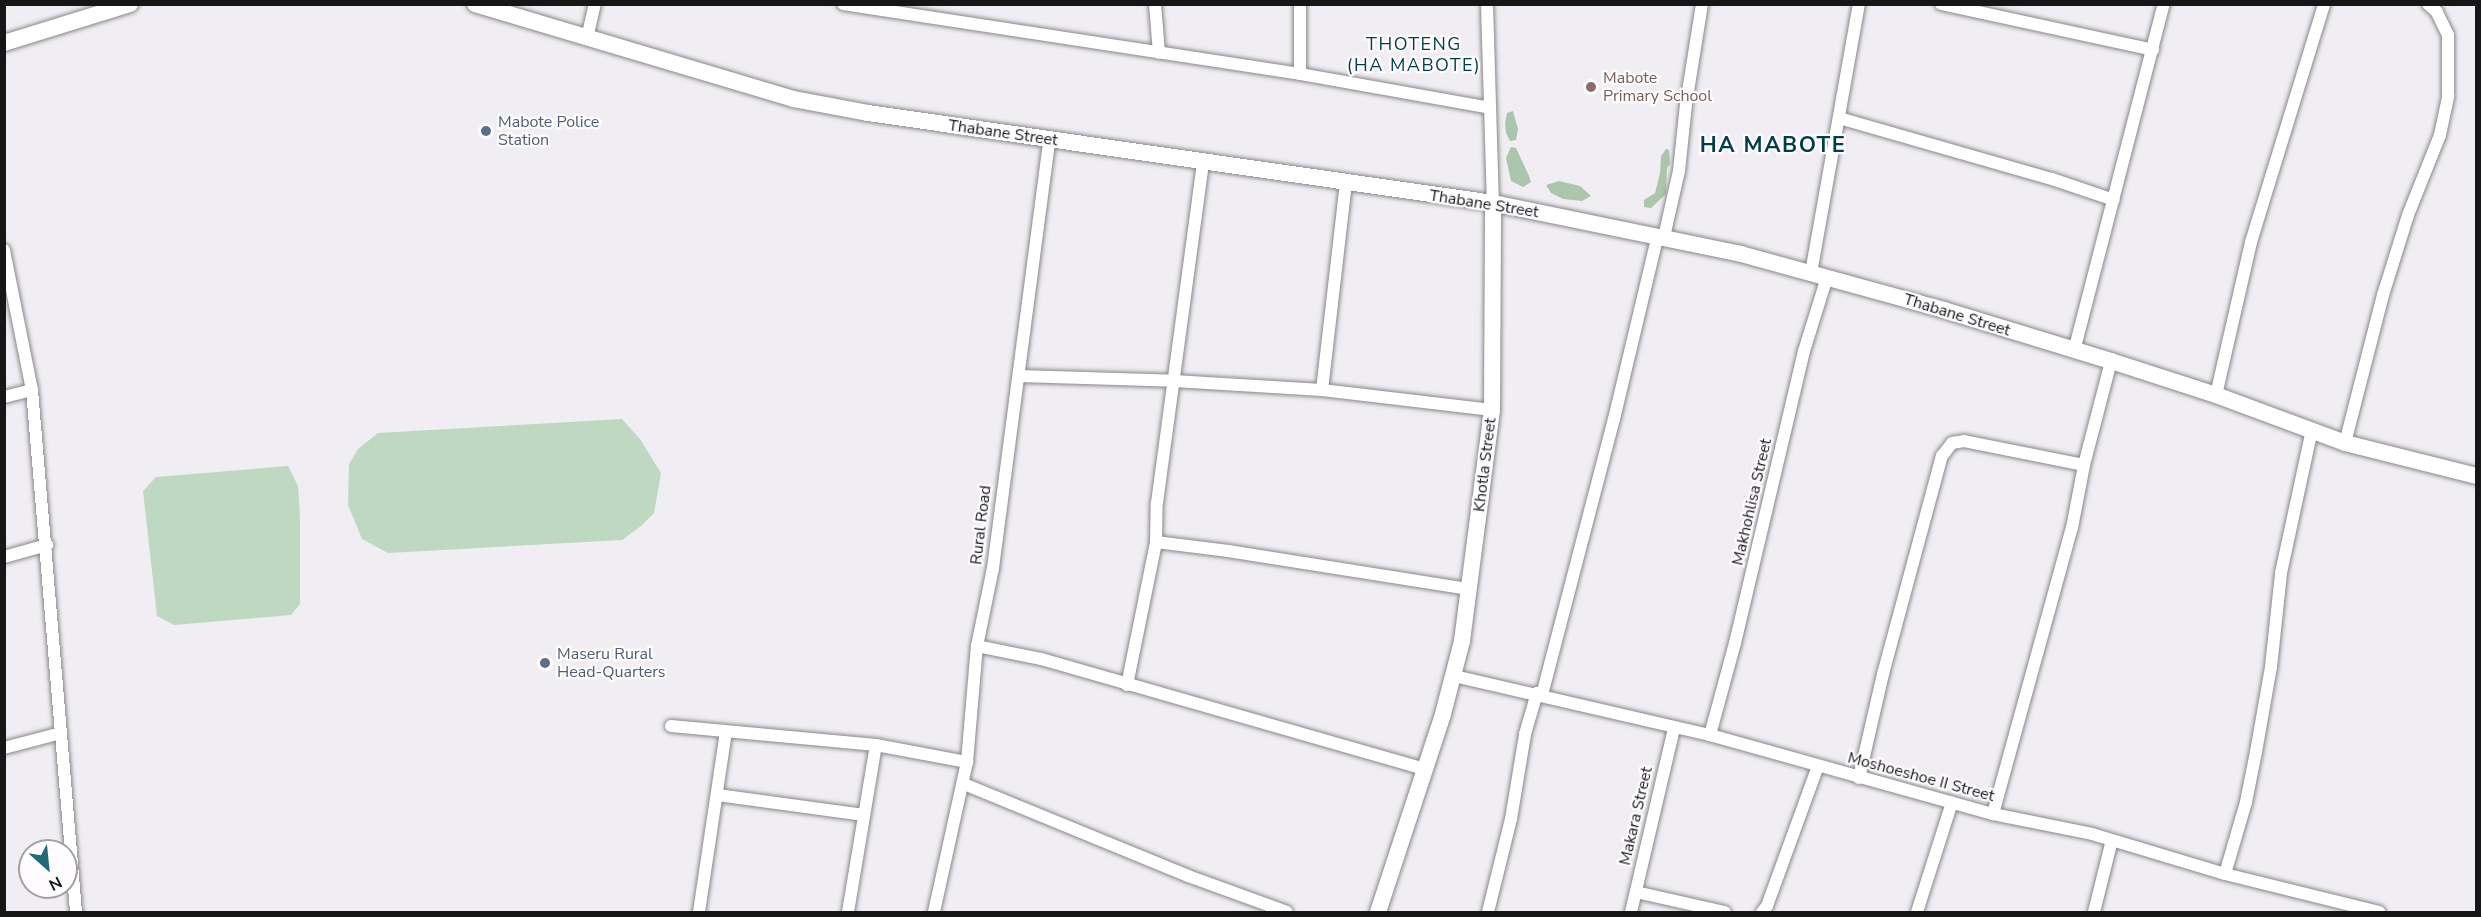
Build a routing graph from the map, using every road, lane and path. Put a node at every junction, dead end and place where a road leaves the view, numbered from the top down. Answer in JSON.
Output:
{"nodes":[{"id":1,"x":129,"y":4,"type":"edge"},
{"id":2,"x":475,"y":4,"type":"edge"},
{"id":3,"x":595,"y":4,"type":"edge"},
{"id":4,"x":843,"y":4,"type":"edge"},
{"id":5,"x":1155,"y":4,"type":"edge"},
{"id":6,"x":1300,"y":4,"type":"edge"},
{"id":7,"x":1487,"y":4,"type":"edge"},
{"id":8,"x":1702,"y":4,"type":"edge"},
{"id":9,"x":1859,"y":4,"type":"edge"},
{"id":10,"x":1941,"y":4,"type":"edge"},
{"id":11,"x":2164,"y":4,"type":"edge"},
{"id":12,"x":2324,"y":4,"type":"edge"},
{"id":13,"x":2428,"y":4,"type":"edge"},
{"id":14,"x":882,"y":8,"type":"edge"},
{"id":15,"x":587,"y":38,"type":"junction"},
{"id":16,"x":4,"y":43,"type":"edge"},
{"id":17,"x":2152,"y":50,"type":"junction"},
{"id":18,"x":1159,"y":53,"type":"junction"},
{"id":19,"x":1300,"y":74,"type":"junction"},
{"id":20,"x":1490,"y":108,"type":"junction"},
{"id":21,"x":1839,"y":118,"type":"junction"},
{"id":22,"x":1049,"y":140,"type":"junction"},
{"id":23,"x":1203,"y":163,"type":"junction"},
{"id":24,"x":1346,"y":183,"type":"junction"},
{"id":25,"x":2114,"y":200,"type":"junction"},
{"id":26,"x":1493,"y":203,"type":"junction"},
{"id":27,"x":1661,"y":236,"type":"junction"},
{"id":28,"x":4,"y":250,"type":"edge"},
{"id":29,"x":1819,"y":275,"type":"junction"},
{"id":30,"x":2074,"y":351,"type":"junction"},
{"id":31,"x":2111,"y":361,"type":"junction"},
{"id":32,"x":1019,"y":376,"type":"junction"},
{"id":33,"x":1174,"y":381,"type":"junction"},
{"id":34,"x":32,"y":390,"type":"junction"},
{"id":35,"x":1322,"y":390,"type":"junction"},
{"id":36,"x":2216,"y":395,"type":"junction"},
{"id":37,"x":4,"y":397,"type":"edge"},
{"id":38,"x":1492,"y":410,"type":"junction"},
{"id":39,"x":2312,"y":430,"type":"junction"},
{"id":40,"x":2345,"y":443,"type":"junction"},
{"id":41,"x":2084,"y":465,"type":"junction"},
{"id":42,"x":2476,"y":476,"type":"edge"},
{"id":43,"x":1156,"y":542,"type":"junction"},
{"id":44,"x":47,"y":545,"type":"junction"},
{"id":45,"x":4,"y":557,"type":"edge"},
{"id":46,"x":1469,"y":590,"type":"junction"},
{"id":47,"x":977,"y":646,"type":"junction"},
{"id":48,"x":1454,"y":676,"type":"junction"},
{"id":49,"x":1127,"y":685,"type":"junction"},
{"id":50,"x":1540,"y":694,"type":"junction"},
{"id":51,"x":671,"y":726,"type":"dead end"},
{"id":52,"x":1674,"y":728,"type":"junction"},
{"id":53,"x":726,"y":732,"type":"junction"},
{"id":54,"x":61,"y":733,"type":"junction"},
{"id":55,"x":1710,"y":735,"type":"junction"},
{"id":56,"x":876,"y":745,"type":"junction"},
{"id":57,"x":4,"y":748,"type":"edge"},
{"id":58,"x":967,"y":762,"type":"junction"},
{"id":59,"x":1818,"y":766,"type":"junction"},
{"id":60,"x":1424,"y":769,"type":"junction"},
{"id":61,"x":1858,"y":778,"type":"junction"},
{"id":62,"x":964,"y":784,"type":"junction"},
{"id":63,"x":718,"y":795,"type":"junction"},
{"id":64,"x":1952,"y":802,"type":"junction"},
{"id":65,"x":1993,"y":814,"type":"junction"},
{"id":66,"x":864,"y":815,"type":"junction"},
{"id":67,"x":2112,"y":840,"type":"junction"},
{"id":68,"x":2225,"y":874,"type":"junction"},
{"id":69,"x":1636,"y":892,"type":"junction"},
{"id":70,"x":76,"y":912,"type":"edge"},
{"id":71,"x":699,"y":912,"type":"edge"},
{"id":72,"x":848,"y":912,"type":"edge"},
{"id":73,"x":934,"y":912,"type":"edge"},
{"id":74,"x":1287,"y":912,"type":"edge"},
{"id":75,"x":1378,"y":912,"type":"edge"},
{"id":76,"x":1488,"y":912,"type":"edge"},
{"id":77,"x":1631,"y":912,"type":"edge"},
{"id":78,"x":1725,"y":912,"type":"edge"},
{"id":79,"x":1762,"y":912,"type":"edge"},
{"id":80,"x":1917,"y":912,"type":"edge"},
{"id":81,"x":2094,"y":912,"type":"edge"},
{"id":82,"x":2379,"y":912,"type":"edge"}],
"edges":[{"from":1,"to":16,"type":"street"},
{"from":2,"to":15,"type":"street","name":"Thabane Street"},
{"from":3,"to":15,"type":"street"},
{"from":4,"to":14,"type":"street"},
{"from":5,"to":18,"type":"street"},
{"from":6,"to":19,"type":"street"},
{"from":7,"to":20,"type":"street","name":"Khotla Street"},
{"from":8,"to":27,"type":"street"},
{"from":9,"to":21,"type":"street","name":"Makhohlisa Street"},
{"from":10,"to":17,"type":"street"},
{"from":11,"to":17,"type":"street"},
{"from":12,"to":36,"type":"street"},
{"from":13,"to":40,"type":"street"},
{"from":14,"to":18,"type":"street"},
{"from":15,"to":22,"type":"street","name":"Thabane Street"},
{"from":17,"to":25,"type":"street"},
{"from":18,"to":19,"type":"street"},
{"from":19,"to":20,"type":"street"},
{"from":20,"to":26,"type":"street","name":"Khotla Street"},
{"from":21,"to":25,"type":"street"},
{"from":21,"to":29,"type":"street","name":"Makhohlisa Street"},
{"from":22,"to":23,"type":"street","name":"Thabane Street"},
{"from":22,"to":32,"type":"street","name":"Rural Road"},
{"from":23,"to":24,"type":"street","name":"Thabane Street"},
{"from":23,"to":33,"type":"street"},
{"from":24,"to":26,"type":"street","name":"Thabane Street"},
{"from":24,"to":35,"type":"street"},
{"from":25,"to":30,"type":"street"},
{"from":26,"to":27,"type":"street","name":"Thabane Street"},
{"from":26,"to":38,"type":"street","name":"Khotla Street"},
{"from":27,"to":29,"type":"street","name":"Thabane Street"},
{"from":27,"to":50,"type":"street"},
{"from":28,"to":34,"type":"street"},
{"from":29,"to":30,"type":"street","name":"Thabane Street"},
{"from":29,"to":55,"type":"street","name":"Makhohlisa Street"},
{"from":30,"to":31,"type":"street","name":"Thabane Street"},
{"from":31,"to":36,"type":"street","name":"Thabane Street"},
{"from":31,"to":41,"type":"street"},
{"from":32,"to":33,"type":"street"},
{"from":32,"to":47,"type":"street","name":"Rural Road"},
{"from":33,"to":35,"type":"street"},
{"from":33,"to":43,"type":"street"},
{"from":34,"to":37,"type":"street"},
{"from":34,"to":44,"type":"street"},
{"from":35,"to":38,"type":"street"},
{"from":36,"to":39,"type":"street","name":"Thabane Street"},
{"from":38,"to":46,"type":"street","name":"Khotla Street"},
{"from":39,"to":40,"type":"street","name":"Thabane Street"},
{"from":39,"to":68,"type":"street"},
{"from":40,"to":42,"type":"street","name":"Thabane Street"},
{"from":41,"to":61,"type":"street"},
{"from":41,"to":65,"type":"street"},
{"from":43,"to":46,"type":"street"},
{"from":43,"to":49,"type":"street"},
{"from":44,"to":45,"type":"street"},
{"from":44,"to":54,"type":"street"},
{"from":46,"to":48,"type":"street","name":"Khotla Street"},
{"from":47,"to":49,"type":"street"},
{"from":47,"to":58,"type":"street","name":"Rural Road"},
{"from":48,"to":50,"type":"street","name":"Moshoeshoe II Street"},
{"from":48,"to":60,"type":"street","name":"Khotla Street"},
{"from":49,"to":60,"type":"street"},
{"from":50,"to":52,"type":"street","name":"Moshoeshoe II Street"},
{"from":50,"to":76,"type":"street"},
{"from":51,"to":53,"type":"street"},
{"from":52,"to":55,"type":"street","name":"Moshoeshoe II Street"},
{"from":52,"to":69,"type":"street","name":"Makara Street"},
{"from":53,"to":56,"type":"street"},
{"from":53,"to":63,"type":"street"},
{"from":54,"to":57,"type":"street"},
{"from":54,"to":70,"type":"street"},
{"from":55,"to":59,"type":"street","name":"Moshoeshoe II Street"},
{"from":56,"to":58,"type":"street"},
{"from":56,"to":66,"type":"street"},
{"from":58,"to":62,"type":"street","name":"Rural Road"},
{"from":59,"to":61,"type":"street","name":"Moshoeshoe II Street"},
{"from":59,"to":79,"type":"street"},
{"from":60,"to":75,"type":"street","name":"Khotla Street"},
{"from":61,"to":64,"type":"street","name":"Moshoeshoe II Street"},
{"from":62,"to":73,"type":"street","name":"Rural Road"},
{"from":62,"to":74,"type":"street"},
{"from":63,"to":66,"type":"street"},
{"from":63,"to":71,"type":"street"},
{"from":64,"to":65,"type":"street","name":"Moshoeshoe II Street"},
{"from":64,"to":80,"type":"street"},
{"from":65,"to":67,"type":"street","name":"Moshoeshoe II Street"},
{"from":66,"to":72,"type":"street"},
{"from":67,"to":68,"type":"street","name":"Moshoeshoe II Street"},
{"from":67,"to":81,"type":"street"},
{"from":68,"to":82,"type":"street","name":"Moshoeshoe II Street"},
{"from":69,"to":77,"type":"street","name":"Makara Street"},
{"from":69,"to":78,"type":"street"}]}
